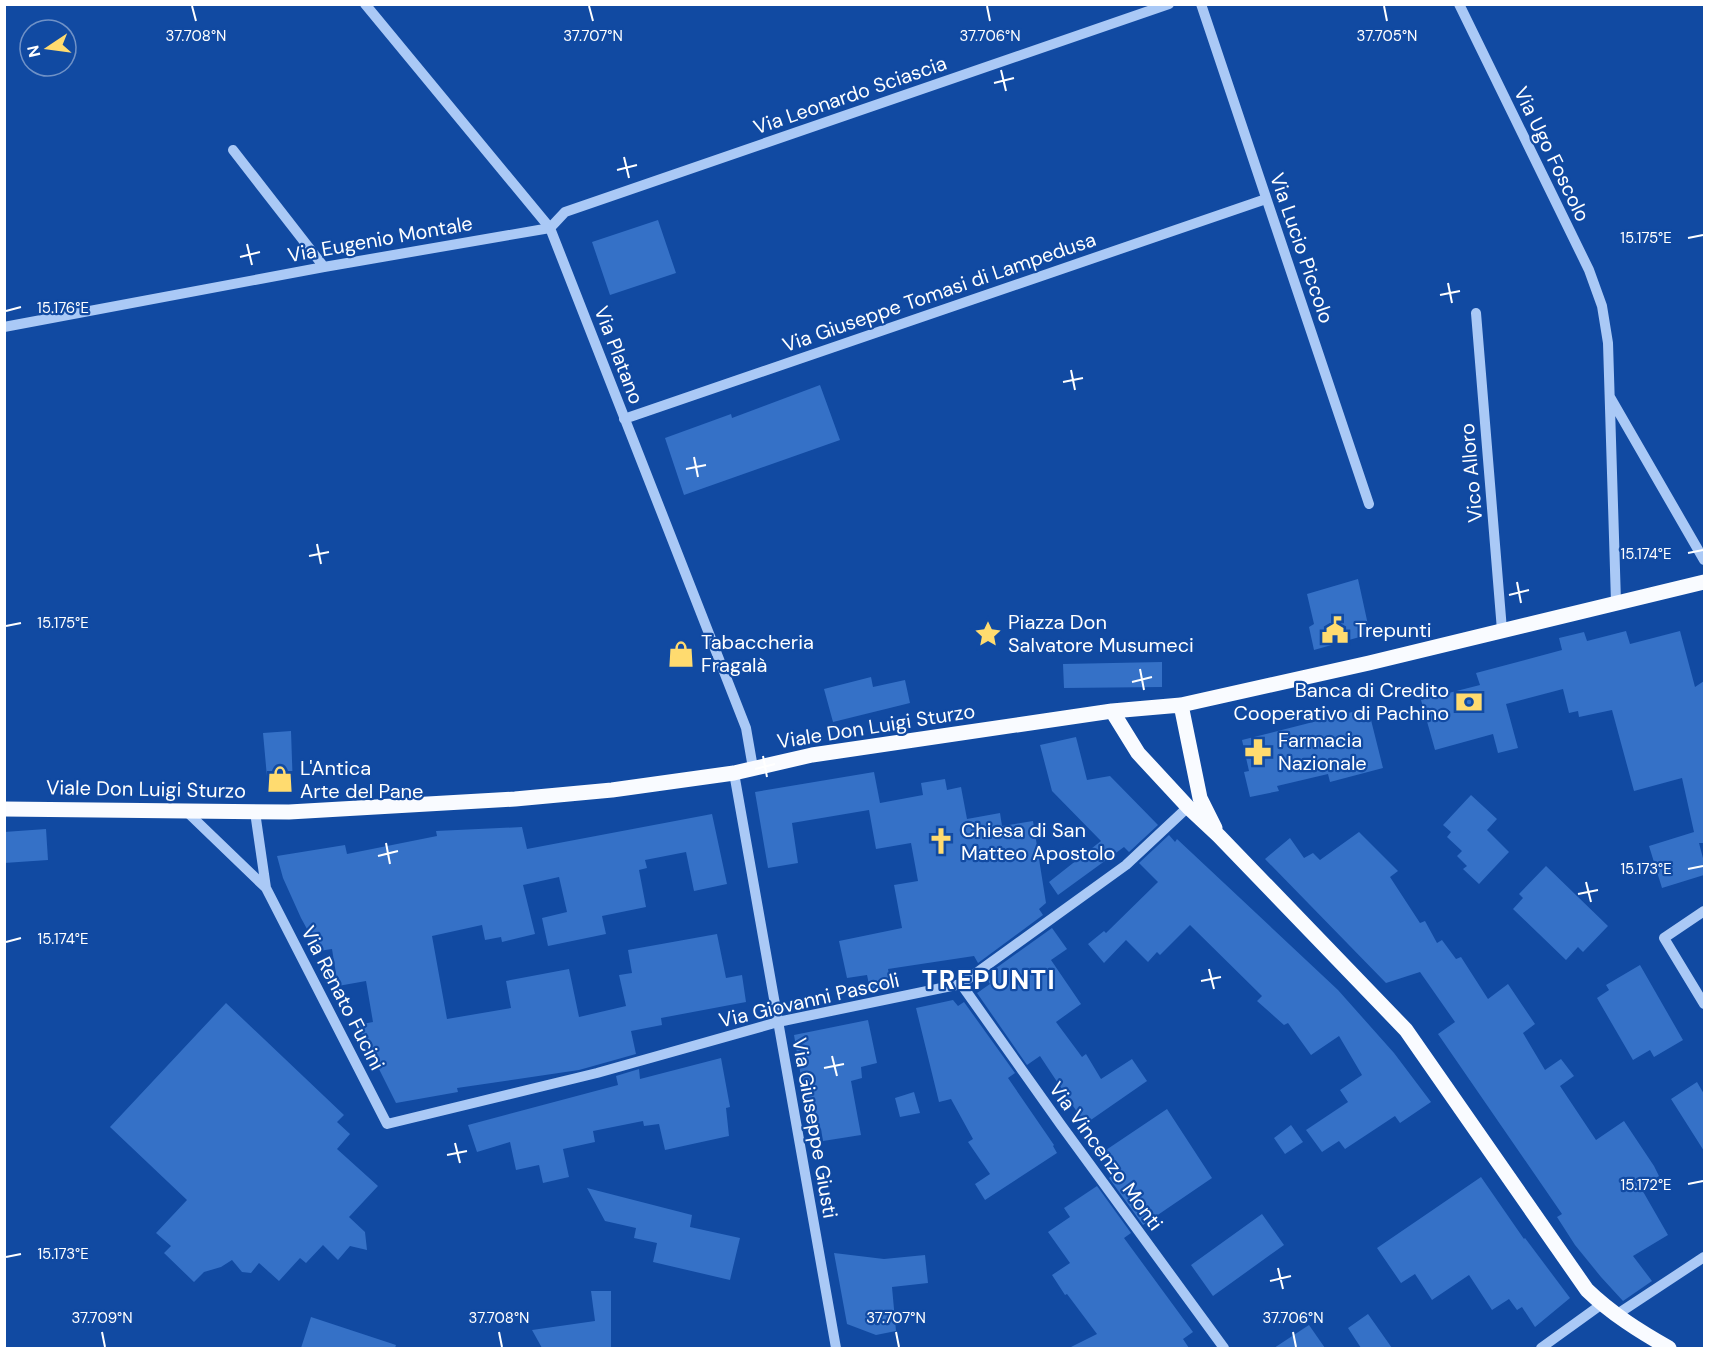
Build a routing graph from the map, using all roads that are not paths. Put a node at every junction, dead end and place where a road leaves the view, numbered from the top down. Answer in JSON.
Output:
{"nodes":[{"id":1,"x":365,"y":4,"type":"edge"},
{"id":2,"x":1169,"y":4,"type":"edge"},
{"id":3,"x":1200,"y":4,"type":"edge"},
{"id":4,"x":1459,"y":4,"type":"edge"},
{"id":5,"x":233,"y":150,"type":"dead end"},
{"id":6,"x":1266,"y":199,"type":"junction"},
{"id":7,"x":550,"y":228,"type":"junction"},
{"id":8,"x":324,"y":267,"type":"junction"},
{"id":9,"x":1476,"y":313,"type":"dead end"},
{"id":10,"x":4,"y":327,"type":"edge"},
{"id":11,"x":1608,"y":394,"type":"junction"},
{"id":12,"x":624,"y":419,"type":"junction"},
{"id":13,"x":1369,"y":504,"type":"dead end"},
{"id":14,"x":1704,"y":560,"type":"edge"},
{"id":15,"x":1704,"y":582,"type":"edge"},
{"id":16,"x":1616,"y":602,"type":"junction"},
{"id":17,"x":1502,"y":630,"type":"junction"},
{"id":18,"x":1181,"y":705,"type":"junction"},
{"id":19,"x":1112,"y":711,"type":"junction"},
{"id":20,"x":753,"y":768,"type":"junction"},
{"id":21,"x":734,"y":773,"type":"junction"},
{"id":22,"x":1188,"y":807,"type":"junction"},
{"id":23,"x":4,"y":809,"type":"edge"},
{"id":24,"x":185,"y":810,"type":"junction"},
{"id":25,"x":255,"y":812,"type":"junction"},
{"id":26,"x":1219,"y":836,"type":"junction"},
{"id":27,"x":266,"y":888,"type":"junction"},
{"id":28,"x":1704,"y":911,"type":"edge"},
{"id":29,"x":961,"y":984,"type":"junction"},
{"id":30,"x":1704,"y":1004,"type":"edge"},
{"id":31,"x":778,"y":1022,"type":"junction"},
{"id":32,"x":387,"y":1124,"type":"joint"},
{"id":33,"x":1704,"y":1257,"type":"edge"},
{"id":34,"x":1602,"y":1304,"type":"junction"},
{"id":35,"x":1616,"y":1315,"type":"junction"},
{"id":36,"x":836,"y":1348,"type":"edge"},
{"id":37,"x":1224,"y":1348,"type":"edge"},
{"id":38,"x":1541,"y":1348,"type":"edge"},
{"id":39,"x":1669,"y":1348,"type":"edge"}],
"edges":[{"from":1,"to":7,"type":"street","name":"Via Platano"},
{"from":2,"to":7,"type":"street","name":"Via Leonardo Sciascia"},
{"from":3,"to":6,"type":"street","name":"Via Lucio Piccolo"},
{"from":4,"to":11,"type":"street","name":"Via Ugo Foscolo"},
{"from":5,"to":8,"type":"street"},
{"from":6,"to":12,"type":"street","name":"Via Giuseppe Tomasi di Lampedusa"},
{"from":6,"to":13,"type":"street","name":"Via Lucio Piccolo"},
{"from":7,"to":8,"type":"street","name":"Via Eugenio Montale"},
{"from":7,"to":12,"type":"street","name":"Via Platano"},
{"from":8,"to":10,"type":"street","name":"Via Eugenio Montale"},
{"from":9,"to":17,"type":"street","name":"Vico Alloro"},
{"from":11,"to":14,"type":"street"},
{"from":11,"to":16,"type":"street","name":"Via Ugo Foscolo"},
{"from":12,"to":20,"type":"street","name":"Via Platano"},
{"from":15,"to":16,"type":"main road","name":"Viale Don Luigi Sturzo"},
{"from":16,"to":17,"type":"main road","name":"Viale Don Luigi Sturzo"},
{"from":17,"to":18,"type":"main road","name":"Viale Don Luigi Sturzo"},
{"from":18,"to":19,"type":"main road","name":"Viale Don Luigi Sturzo"},
{"from":18,"to":26,"type":"main road"},
{"from":19,"to":20,"type":"main road","name":"Viale Don Luigi Sturzo"},
{"from":19,"to":22,"type":"main road"},
{"from":20,"to":21,"type":"main road","name":"Viale Don Luigi Sturzo"},
{"from":21,"to":25,"type":"main road","name":"Viale Don Luigi Sturzo"},
{"from":21,"to":31,"type":"street","name":"Via Giuseppe Giusti"},
{"from":22,"to":26,"type":"main road"},
{"from":22,"to":29,"type":"street","name":"Via Giovanni Pascoli"},
{"from":23,"to":24,"type":"main road","name":"Viale Don Luigi Sturzo"},
{"from":24,"to":25,"type":"main road","name":"Viale Don Luigi Sturzo"},
{"from":24,"to":27,"type":"street","name":"Via Renato Fucini"},
{"from":25,"to":27,"type":"street","name":"Via Renato Fucini"},
{"from":26,"to":34,"type":"main road"},
{"from":27,"to":32,"type":"street","name":"Via Renato Fucini"},
{"from":28,"to":30,"type":"street"},
{"from":29,"to":31,"type":"street","name":"Via Giovanni Pascoli"},
{"from":29,"to":37,"type":"street","name":"Via Vincenzo Monti"},
{"from":31,"to":32,"type":"street","name":"Via Giovanni Pascoli"},
{"from":31,"to":36,"type":"street","name":"Via Giuseppe Giusti"},
{"from":33,"to":35,"type":"street"},
{"from":34,"to":35,"type":"main road"},
{"from":34,"to":38,"type":"street"},
{"from":35,"to":39,"type":"main road"}]}
